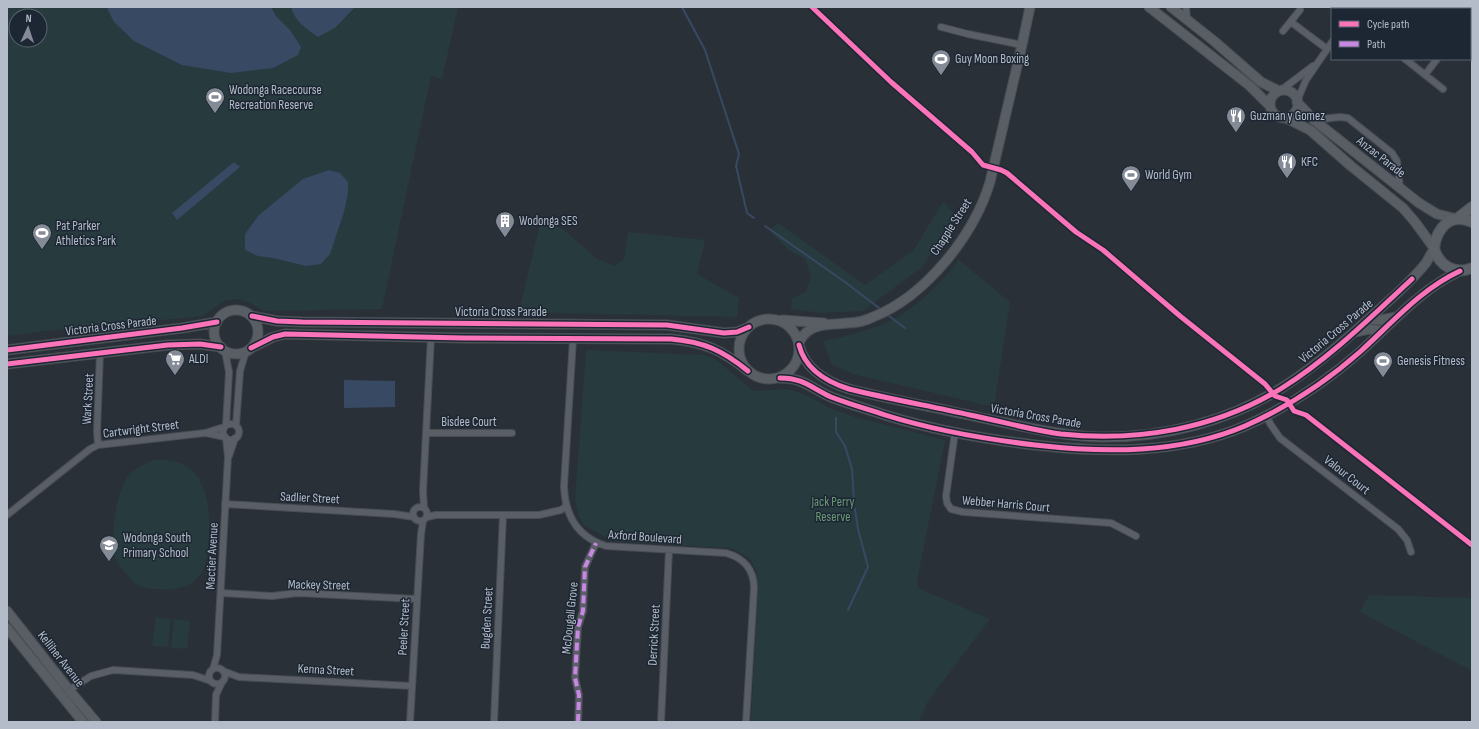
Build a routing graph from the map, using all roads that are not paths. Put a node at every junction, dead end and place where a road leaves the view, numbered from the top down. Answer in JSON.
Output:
{"nodes":[{"id":1,"x":1030,"y":7,"type":"edge"},
{"id":2,"x":1149,"y":7,"type":"edge"},
{"id":3,"x":1171,"y":7,"type":"edge"},
{"id":4,"x":1186,"y":7,"type":"edge"},
{"id":5,"x":1300,"y":10,"type":"dead end"},
{"id":6,"x":1187,"y":20,"type":"junction"},
{"id":7,"x":1291,"y":22,"type":"junction"},
{"id":8,"x":941,"y":27,"type":"dead end"},
{"id":9,"x":1283,"y":31,"type":"dead end"},
{"id":10,"x":1331,"y":43,"type":"edge"},
{"id":11,"x":1022,"y":46,"type":"junction"},
{"id":12,"x":1327,"y":49,"type":"junction"},
{"id":13,"x":1406,"y":60,"type":"edge"},
{"id":14,"x":1436,"y":60,"type":"edge"},
{"id":15,"x":1317,"y":62,"type":"junction"},
{"id":16,"x":1425,"y":74,"type":"junction"},
{"id":17,"x":1443,"y":89,"type":"dead end"},
{"id":18,"x":1280,"y":91,"type":"junction"},
{"id":19,"x":1297,"y":101,"type":"junction"},
{"id":20,"x":1270,"y":106,"type":"junction"},
{"id":21,"x":1286,"y":118,"type":"junction"},
{"id":22,"x":1314,"y":120,"type":"junction"},
{"id":23,"x":1400,"y":189,"type":"junction"},
{"id":24,"x":1472,"y":207,"type":"edge"},
{"id":25,"x":1457,"y":218,"type":"junction"},
{"id":26,"x":1472,"y":222,"type":"edge"},
{"id":27,"x":1434,"y":249,"type":"junction"},
{"id":28,"x":1466,"y":271,"type":"edge"},
{"id":29,"x":1399,"y":315,"type":"junction"},
{"id":30,"x":252,"y":316,"type":"junction"},
{"id":31,"x":1369,"y":319,"type":"junction"},
{"id":32,"x":781,"y":320,"type":"junction"},
{"id":33,"x":216,"y":322,"type":"junction"},
{"id":34,"x":463,"y":323,"type":"junction"},
{"id":35,"x":573,"y":324,"type":"junction"},
{"id":36,"x":831,"y":324,"type":"junction"},
{"id":37,"x":749,"y":327,"type":"junction"},
{"id":38,"x":1382,"y":331,"type":"junction"},
{"id":39,"x":1355,"y":332,"type":"junction"},
{"id":40,"x":431,"y":337,"type":"junction"},
{"id":41,"x":463,"y":338,"type":"junction"},
{"id":42,"x":573,"y":339,"type":"junction"},
{"id":43,"x":799,"y":344,"type":"junction"},
{"id":44,"x":223,"y":349,"type":"junction"},
{"id":45,"x":7,"y":350,"type":"edge"},
{"id":46,"x":248,"y":350,"type":"junction"},
{"id":47,"x":100,"y":353,"type":"junction"},
{"id":48,"x":7,"y":364,"type":"edge"},
{"id":49,"x":748,"y":371,"type":"junction"},
{"id":50,"x":780,"y":378,"type":"junction"},
{"id":51,"x":1297,"y":378,"type":"junction"},
{"id":52,"x":1307,"y":393,"type":"junction"},
{"id":53,"x":1266,"y":416,"type":"junction"},
{"id":54,"x":225,"y":426,"type":"junction"},
{"id":55,"x":236,"y":426,"type":"junction"},
{"id":56,"x":956,"y":432,"type":"junction"},
{"id":57,"x":205,"y":433,"type":"junction"},
{"id":58,"x":426,"y":433,"type":"junction"},
{"id":59,"x":512,"y":433,"type":"dead end"},
{"id":60,"x":225,"y":437,"type":"junction"},
{"id":61,"x":235,"y":438,"type":"junction"},
{"id":62,"x":98,"y":445,"type":"junction"},
{"id":63,"x":228,"y":457,"type":"junction"},
{"id":64,"x":225,"y":504,"type":"junction"},
{"id":65,"x":566,"y":506,"type":"junction"},
{"id":66,"x":421,"y":514,"type":"junction"},
{"id":67,"x":7,"y":515,"type":"edge"},
{"id":68,"x":503,"y":515,"type":"junction"},
{"id":69,"x":1136,"y":536,"type":"dead end"},
{"id":70,"x":596,"y":543,"type":"junction"},
{"id":71,"x":669,"y":550,"type":"junction"},
{"id":72,"x":1411,"y":552,"type":"dead end"},
{"id":73,"x":221,"y":594,"type":"junction"},
{"id":74,"x":416,"y":599,"type":"junction"},
{"id":75,"x":7,"y":611,"type":"edge"},
{"id":76,"x":7,"y":628,"type":"edge"},
{"id":77,"x":217,"y":656,"type":"junction"},
{"id":78,"x":212,"y":670,"type":"junction"},
{"id":79,"x":222,"y":670,"type":"junction"},
{"id":80,"x":192,"y":674,"type":"junction"},
{"id":81,"x":239,"y":677,"type":"junction"},
{"id":82,"x":222,"y":681,"type":"junction"},
{"id":83,"x":211,"y":682,"type":"junction"},
{"id":84,"x":412,"y":686,"type":"junction"},
{"id":85,"x":68,"y":690,"type":"junction"},
{"id":86,"x":216,"y":695,"type":"junction"},
{"id":87,"x":87,"y":711,"type":"junction"},
{"id":88,"x":78,"y":720,"type":"edge"},
{"id":89,"x":96,"y":722,"type":"edge"},
{"id":90,"x":215,"y":722,"type":"edge"},
{"id":91,"x":410,"y":722,"type":"edge"},
{"id":92,"x":494,"y":722,"type":"edge"},
{"id":93,"x":578,"y":722,"type":"edge"},
{"id":94,"x":661,"y":722,"type":"edge"},
{"id":95,"x":746,"y":722,"type":"edge"}],
"edges":[{"from":1,"to":11,"type":"main road","name":"Chapple Street"},
{"from":2,"to":20,"type":"main road"},
{"from":3,"to":6,"type":"main road"},
{"from":4,"to":6,"type":"street"},
{"from":5,"to":7,"type":"street"},
{"from":6,"to":18,"type":"main road"},
{"from":7,"to":9,"type":"street"},
{"from":7,"to":12,"type":"street"},
{"from":8,"to":11,"type":"street"},
{"from":10,"to":12,"type":"street"},
{"from":11,"to":36,"type":"main road","name":"Chapple Street"},
{"from":12,"to":15,"type":"street"},
{"from":13,"to":16,"type":"street"},
{"from":14,"to":16,"type":"street"},
{"from":15,"to":18,"type":"street"},
{"from":15,"to":19,"type":"street"},
{"from":16,"to":17,"type":"street"},
{"from":18,"to":19,"type":"main road"},
{"from":18,"to":20,"type":"main road"},
{"from":19,"to":21,"type":"main road"},
{"from":19,"to":22,"type":"main road","name":"Anzac Parade"},
{"from":20,"to":21,"type":"main road"},
{"from":21,"to":27,"type":"main road","name":"Anzac Parade"},
{"from":22,"to":23,"type":"main road","name":"Anzac Parade"},
{"from":22,"to":23,"type":"street"},
{"from":23,"to":25,"type":"main road","name":"Anzac Parade"},
{"from":24,"to":25,"type":"main road"},
{"from":25,"to":26,"type":"main road"},
{"from":25,"to":27,"type":"main road"},
{"from":27,"to":28,"type":"main road"},
{"from":27,"to":31,"type":"main road","name":"Victoria Cross Parade"},
{"from":28,"to":29,"type":"main road","name":"Victoria Cross Parade"},
{"from":29,"to":31,"type":"main road"},
{"from":29,"to":38,"type":"main road","name":"Victoria Cross Parade"},
{"from":30,"to":33,"type":"main road"},
{"from":30,"to":34,"type":"main road","name":"Victoria Cross Parade"},
{"from":30,"to":46,"type":"main road"},
{"from":31,"to":39,"type":"main road","name":"Victoria Cross Parade"},
{"from":32,"to":36,"type":"main road","name":"Chapple Street"},
{"from":32,"to":37,"type":"main road"},
{"from":32,"to":43,"type":"main road"},
{"from":33,"to":44,"type":"main road"},
{"from":33,"to":45,"type":"main road","name":"Victoria Cross Parade"},
{"from":34,"to":35,"type":"main road","name":"Victoria Cross Parade"},
{"from":34,"to":41,"type":"main road"},
{"from":35,"to":37,"type":"main road","name":"Victoria Cross Parade"},
{"from":35,"to":42,"type":"main road"},
{"from":36,"to":43,"type":"main road","name":"Chapple Street"},
{"from":37,"to":49,"type":"main road"},
{"from":38,"to":39,"type":"main road"},
{"from":38,"to":52,"type":"main road","name":"Victoria Cross Parade"},
{"from":39,"to":51,"type":"main road","name":"Victoria Cross Parade"},
{"from":40,"to":41,"type":"main road","name":"Victoria Cross Parade"},
{"from":40,"to":46,"type":"main road","name":"Victoria Cross Parade"},
{"from":40,"to":58,"type":"street","name":"Peeler Street"},
{"from":41,"to":42,"type":"main road","name":"Victoria Cross Parade"},
{"from":42,"to":49,"type":"main road","name":"Victoria Cross Parade"},
{"from":42,"to":65,"type":"street","name":"Axford Boulevard"},
{"from":43,"to":50,"type":"main road"},
{"from":43,"to":51,"type":"main road","name":"Victoria Cross Parade"},
{"from":44,"to":46,"type":"main road"},
{"from":44,"to":47,"type":"main road","name":"Victoria Cross Parade"},
{"from":44,"to":54,"type":"street"},
{"from":46,"to":55,"type":"street"},
{"from":47,"to":48,"type":"main road","name":"Victoria Cross Parade"},
{"from":47,"to":62,"type":"street","name":"Wark Street"},
{"from":49,"to":50,"type":"main road"},
{"from":50,"to":56,"type":"main road","name":"Victoria Cross Parade"},
{"from":51,"to":52,"type":"main road"},
{"from":52,"to":53,"type":"main road","name":"Victoria Cross Parade"},
{"from":53,"to":56,"type":"main road","name":"Victoria Cross Parade"},
{"from":53,"to":72,"type":"street","name":"Valour Court"},
{"from":54,"to":55,"type":"street"},
{"from":54,"to":57,"type":"street","name":"Cartwright Street"},
{"from":54,"to":60,"type":"street"},
{"from":55,"to":61,"type":"street"},
{"from":56,"to":69,"type":"street","name":"Webber Harris Court"},
{"from":57,"to":60,"type":"street","name":"Cartwright Street"},
{"from":57,"to":62,"type":"street","name":"Cartwright Street"},
{"from":58,"to":59,"type":"street","name":"Bisdee Court"},
{"from":58,"to":66,"type":"street","name":"Peeler Street"},
{"from":60,"to":61,"type":"street"},
{"from":60,"to":63,"type":"street","name":"Mactier Avenue"},
{"from":61,"to":63,"type":"street","name":"Mactier Avenue"},
{"from":62,"to":67,"type":"street","name":"Cartwright Street"},
{"from":63,"to":64,"type":"street","name":"Mactier Avenue"},
{"from":64,"to":66,"type":"street","name":"Sadlier Street"},
{"from":64,"to":73,"type":"street","name":"Mactier Avenue"},
{"from":65,"to":68,"type":"street","name":"Sadlier Street"},
{"from":65,"to":70,"type":"street","name":"Axford Boulevard"},
{"from":66,"to":68,"type":"street","name":"Sadlier Street"},
{"from":66,"to":74,"type":"street","name":"Peeler Street"},
{"from":68,"to":92,"type":"street","name":"Bugden Street"},
{"from":70,"to":71,"type":"street","name":"Axford Boulevard"},
{"from":70,"to":93,"type":"street","name":"McDougall Grove"},
{"from":71,"to":94,"type":"street","name":"Derrick Street"},
{"from":71,"to":95,"type":"street","name":"Axford Boulevard"},
{"from":73,"to":74,"type":"street","name":"Mackey Street"},
{"from":73,"to":77,"type":"street","name":"Mactier Avenue"},
{"from":74,"to":84,"type":"street","name":"Peeler Street"},
{"from":75,"to":85,"type":"main road","name":"Kelliher Avenue"},
{"from":76,"to":88,"type":"main road","name":"Kelliher Avenue"},
{"from":77,"to":78,"type":"street","name":"Mactier Avenue"},
{"from":77,"to":79,"type":"street","name":"Mactier Avenue"},
{"from":78,"to":79,"type":"street"},
{"from":78,"to":80,"type":"street"},
{"from":78,"to":83,"type":"street"},
{"from":79,"to":81,"type":"street","name":"Kenna Street"},
{"from":79,"to":82,"type":"street"},
{"from":80,"to":83,"type":"street"},
{"from":80,"to":85,"type":"street"},
{"from":81,"to":82,"type":"street","name":"Kenna Street"},
{"from":81,"to":84,"type":"street","name":"Kenna Street"},
{"from":82,"to":83,"type":"street"},
{"from":82,"to":86,"type":"street"},
{"from":83,"to":86,"type":"street"},
{"from":84,"to":91,"type":"street","name":"Peeler Street"},
{"from":85,"to":87,"type":"main road","name":"Kelliher Avenue"},
{"from":86,"to":90,"type":"street"},
{"from":87,"to":88,"type":"street"},
{"from":87,"to":89,"type":"main road","name":"Kelliher Avenue"}]}
